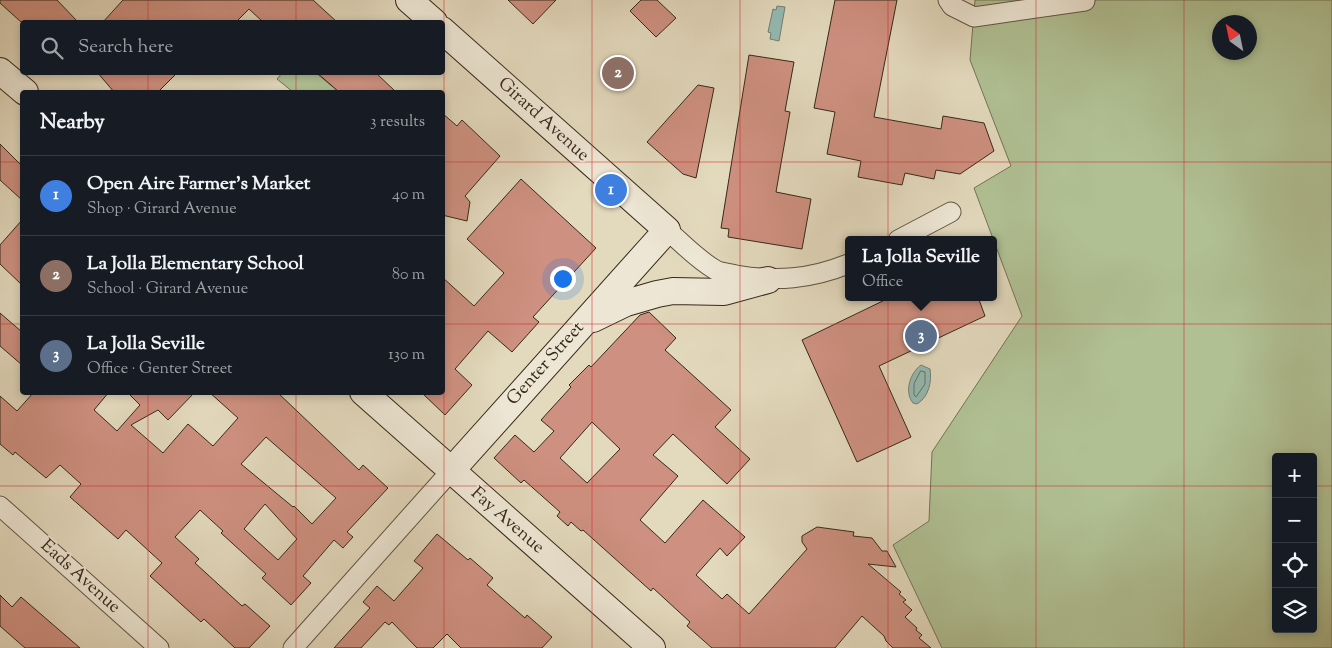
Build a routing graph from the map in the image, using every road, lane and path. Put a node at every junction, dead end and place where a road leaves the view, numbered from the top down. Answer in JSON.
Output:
{"nodes":[{"id":1,"x":409,"y":0,"type":"edge"},
{"id":2,"x":948,"y":0,"type":"edge"},
{"id":3,"x":1085,"y":1,"type":"edge"},
{"id":4,"x":432,"y":20,"type":"edge"},
{"id":5,"x":445,"y":33,"type":"edge"},
{"id":6,"x":0,"y":71,"type":"edge"},
{"id":7,"x":23,"y":90,"type":"edge"},
{"id":8,"x":951,"y":212,"type":"dead end"},
{"id":9,"x":667,"y":230,"type":"junction"},
{"id":10,"x":906,"y":236,"type":"edge"},
{"id":11,"x":845,"y":265,"type":"edge"},
{"id":12,"x":768,"y":280,"type":"junction"},
{"id":13,"x":583,"y":324,"type":"junction"},
{"id":14,"x":366,"y":395,"type":"edge"},
{"id":15,"x":451,"y":471,"type":"junction"},
{"id":16,"x":0,"y":506,"type":"edge"},
{"id":17,"x":159,"y":648,"type":"edge"},
{"id":18,"x":293,"y":648,"type":"edge"},
{"id":19,"x":652,"y":648,"type":"edge"}],
"edges":[{"from":1,"to":4,"type":"street"},
{"from":2,"to":3,"type":"street"},
{"from":5,"to":9,"type":"street","name":"Girard Avenue"},
{"from":6,"to":7,"type":"street"},
{"from":8,"to":10,"type":"street"},
{"from":9,"to":12,"type":"street"},
{"from":9,"to":13,"type":"street","name":"Genter Street"},
{"from":11,"to":12,"type":"street"},
{"from":12,"to":13,"type":"street"},
{"from":13,"to":15,"type":"street","name":"Genter Street"},
{"from":14,"to":15,"type":"street","name":"Fay Avenue"},
{"from":15,"to":18,"type":"street","name":"Genter Street"},
{"from":15,"to":19,"type":"street","name":"Fay Avenue"},
{"from":16,"to":17,"type":"street","name":"Eads Avenue"}]}
